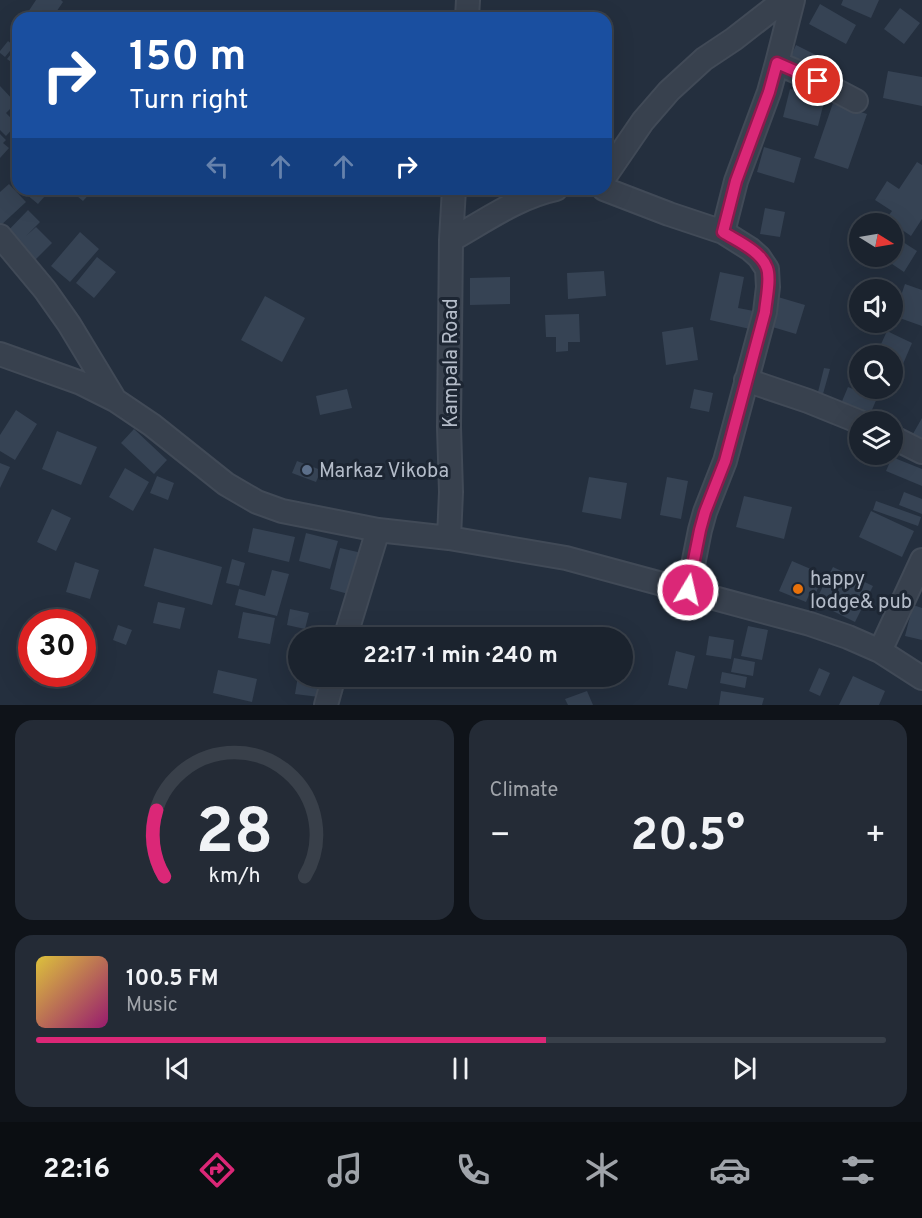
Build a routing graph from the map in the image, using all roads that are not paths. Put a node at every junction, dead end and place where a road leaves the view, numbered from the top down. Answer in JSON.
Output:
{"nodes":[{"id":1,"x":784,"y":0,"type":"edge"},
{"id":2,"x":793,"y":0,"type":"edge"},
{"id":3,"x":777,"y":63,"type":"junction"},
{"id":4,"x":856,"y":101,"type":"dead end"},
{"id":5,"x":612,"y":166,"type":"edge"},
{"id":6,"x":612,"y":192,"type":"edge"},
{"id":7,"x":454,"y":195,"type":"edge"},
{"id":8,"x":535,"y":195,"type":"edge"},
{"id":9,"x":723,"y":232,"type":"junction"},
{"id":10,"x":0,"y":236,"type":"edge"},
{"id":11,"x":451,"y":240,"type":"junction"},
{"id":12,"x":0,"y":354,"type":"edge"},
{"id":13,"x":746,"y":380,"type":"junction"},
{"id":14,"x":115,"y":400,"type":"junction"},
{"id":15,"x":849,"y":417,"type":"edge"},
{"id":16,"x":903,"y":442,"type":"edge"},
{"id":17,"x":922,"y":452,"type":"edge"},
{"id":18,"x":378,"y":530,"type":"junction"},
{"id":19,"x":449,"y":538,"type":"junction"},
{"id":20,"x":922,"y":560,"type":"edge"},
{"id":21,"x":688,"y":590,"type":"junction"},
{"id":22,"x":348,"y":627,"type":"edge"},
{"id":23,"x":880,"y":651,"type":"junction"},
{"id":24,"x":922,"y":678,"type":"edge"},
{"id":25,"x":331,"y":687,"type":"edge"},
{"id":26,"x":326,"y":705,"type":"edge"}],
"edges":[{"from":1,"to":5,"type":"street"},
{"from":2,"to":3,"type":"street"},
{"from":3,"to":4,"type":"street"},
{"from":3,"to":9,"type":"street"},
{"from":6,"to":9,"type":"street"},
{"from":7,"to":11,"type":"street","name":"Kampala Road"},
{"from":8,"to":11,"type":"street"},
{"from":9,"to":13,"type":"street"},
{"from":10,"to":14,"type":"street"},
{"from":11,"to":19,"type":"street","name":"Kampala Road"},
{"from":12,"to":14,"type":"street"},
{"from":13,"to":15,"type":"street"},
{"from":13,"to":21,"type":"street"},
{"from":14,"to":18,"type":"street"},
{"from":16,"to":17,"type":"street"},
{"from":18,"to":19,"type":"street"},
{"from":18,"to":22,"type":"street"},
{"from":19,"to":21,"type":"street"},
{"from":20,"to":23,"type":"street"},
{"from":21,"to":23,"type":"street"},
{"from":23,"to":24,"type":"street"},
{"from":25,"to":26,"type":"street"}]}
